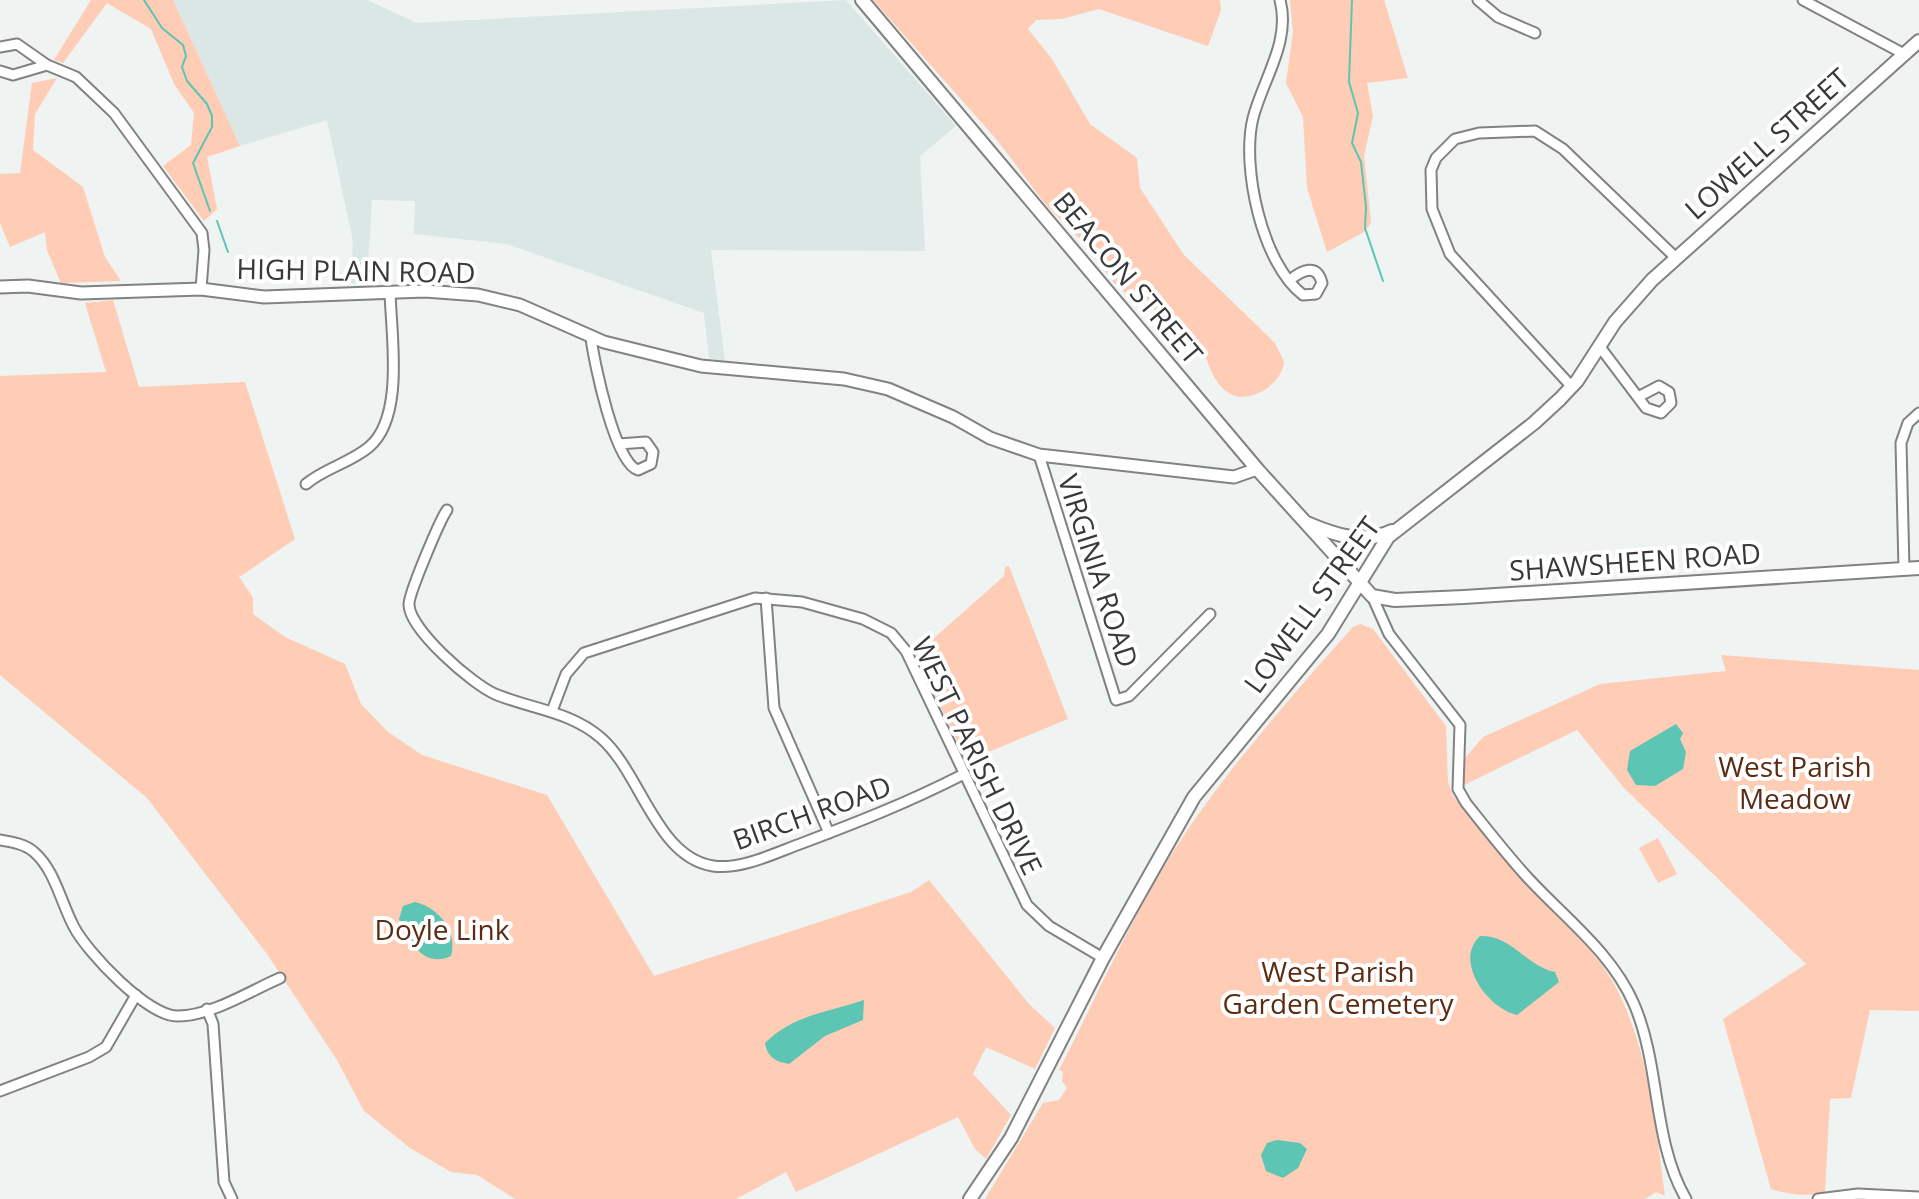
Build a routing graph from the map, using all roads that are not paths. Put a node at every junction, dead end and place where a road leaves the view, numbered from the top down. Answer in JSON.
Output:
{"nodes":[{"id":1,"x":862,"y":0,"type":"edge"},
{"id":2,"x":1280,"y":0,"type":"edge"},
{"id":3,"x":1478,"y":0,"type":"edge"},
{"id":4,"x":1803,"y":0,"type":"edge"},
{"id":5,"x":1535,"y":33,"type":"dead end"},
{"id":6,"x":1919,"y":41,"type":"edge"},
{"id":7,"x":0,"y":47,"type":"edge"},
{"id":8,"x":1904,"y":54,"type":"junction"},
{"id":9,"x":47,"y":65,"type":"junction"},
{"id":10,"x":0,"y":71,"type":"edge"},
{"id":11,"x":1676,"y":258,"type":"junction"},
{"id":12,"x":1290,"y":280,"type":"dead end"},
{"id":13,"x":0,"y":287,"type":"edge"},
{"id":14,"x":201,"y":289,"type":"junction"},
{"id":15,"x":390,"y":292,"type":"junction"},
{"id":16,"x":591,"y":338,"type":"junction"},
{"id":17,"x":1600,"y":347,"type":"junction"},
{"id":18,"x":1572,"y":387,"type":"junction"},
{"id":19,"x":1638,"y":397,"type":"dead end"},
{"id":20,"x":1919,"y":413,"type":"edge"},
{"id":21,"x":619,"y":444,"type":"dead end"},
{"id":22,"x":1039,"y":455,"type":"junction"},
{"id":23,"x":1257,"y":469,"type":"junction"},
{"id":24,"x":306,"y":484,"type":"dead end"},
{"id":25,"x":447,"y":510,"type":"dead end"},
{"id":26,"x":1303,"y":521,"type":"junction"},
{"id":27,"x":1398,"y":527,"type":"junction"},
{"id":28,"x":1919,"y":568,"type":"edge"},
{"id":29,"x":1904,"y":569,"type":"junction"},
{"id":30,"x":1360,"y":584,"type":"junction"},
{"id":31,"x":1372,"y":596,"type":"junction"},
{"id":32,"x":766,"y":598,"type":"junction"},
{"id":33,"x":1210,"y":614,"type":"dead end"},
{"id":34,"x":552,"y":711,"type":"junction"},
{"id":35,"x":962,"y":775,"type":"junction"},
{"id":36,"x":829,"y":833,"type":"junction"},
{"id":37,"x":0,"y":840,"type":"edge"},
{"id":38,"x":1103,"y":958,"type":"junction"},
{"id":39,"x":280,"y":978,"type":"dead end"},
{"id":40,"x":136,"y":995,"type":"junction"},
{"id":41,"x":207,"y":1009,"type":"junction"},
{"id":42,"x":0,"y":1091,"type":"edge"},
{"id":43,"x":1919,"y":1197,"type":"edge"},
{"id":44,"x":232,"y":1199,"type":"edge"},
{"id":45,"x":970,"y":1199,"type":"edge"},
{"id":46,"x":1686,"y":1199,"type":"edge"},
{"id":47,"x":1818,"y":1199,"type":"edge"}],
"edges":[{"from":1,"to":23,"type":"main road","name":"BEACON STREET"},
{"from":2,"to":12,"type":"street"},
{"from":3,"to":5,"type":"street"},
{"from":4,"to":8,"type":"street"},
{"from":6,"to":8,"type":"main road","name":"LOWELL STREET"},
{"from":7,"to":9,"type":"street"},
{"from":8,"to":11,"type":"main road","name":"LOWELL STREET"},
{"from":9,"to":10,"type":"street"},
{"from":9,"to":14,"type":"street"},
{"from":11,"to":17,"type":"main road","name":"LOWELL STREET"},
{"from":11,"to":18,"type":"street"},
{"from":13,"to":14,"type":"street","name":"HIGH PLAIN ROAD"},
{"from":14,"to":15,"type":"street","name":"HIGH PLAIN ROAD"},
{"from":15,"to":16,"type":"street","name":"HIGH PLAIN ROAD"},
{"from":15,"to":24,"type":"street"},
{"from":16,"to":21,"type":"street"},
{"from":16,"to":22,"type":"street","name":"HIGH PLAIN ROAD"},
{"from":17,"to":18,"type":"main road","name":"LOWELL STREET"},
{"from":17,"to":19,"type":"street"},
{"from":18,"to":27,"type":"main road","name":"LOWELL STREET"},
{"from":20,"to":29,"type":"street"},
{"from":22,"to":23,"type":"street","name":"HIGH PLAIN ROAD"},
{"from":22,"to":33,"type":"street","name":"VIRGINIA ROAD"},
{"from":23,"to":26,"type":"main road","name":"BEACON STREET"},
{"from":25,"to":34,"type":"street","name":"BIRCH ROAD"},
{"from":26,"to":27,"type":"main road"},
{"from":26,"to":30,"type":"main road","name":"BEACON STREET"},
{"from":27,"to":30,"type":"main road","name":"LOWELL STREET"},
{"from":28,"to":29,"type":"main road","name":"SHAWSHEEN ROAD"},
{"from":29,"to":31,"type":"main road","name":"SHAWSHEEN ROAD"},
{"from":30,"to":31,"type":"main road"},
{"from":30,"to":38,"type":"main road","name":"LOWELL STREET"},
{"from":31,"to":46,"type":"street"},
{"from":32,"to":34,"type":"street","name":"WEST PARISH DRIVE"},
{"from":32,"to":35,"type":"street","name":"WEST PARISH DRIVE"},
{"from":32,"to":36,"type":"street"},
{"from":34,"to":36,"type":"street","name":"BIRCH ROAD"},
{"from":35,"to":36,"type":"street","name":"BIRCH ROAD"},
{"from":35,"to":38,"type":"street","name":"WEST PARISH DRIVE"},
{"from":37,"to":40,"type":"street"},
{"from":38,"to":45,"type":"main road","name":"LOWELL STREET"},
{"from":39,"to":41,"type":"street"},
{"from":40,"to":41,"type":"street"},
{"from":40,"to":42,"type":"street"},
{"from":41,"to":44,"type":"street"},
{"from":43,"to":47,"type":"street"}]}
